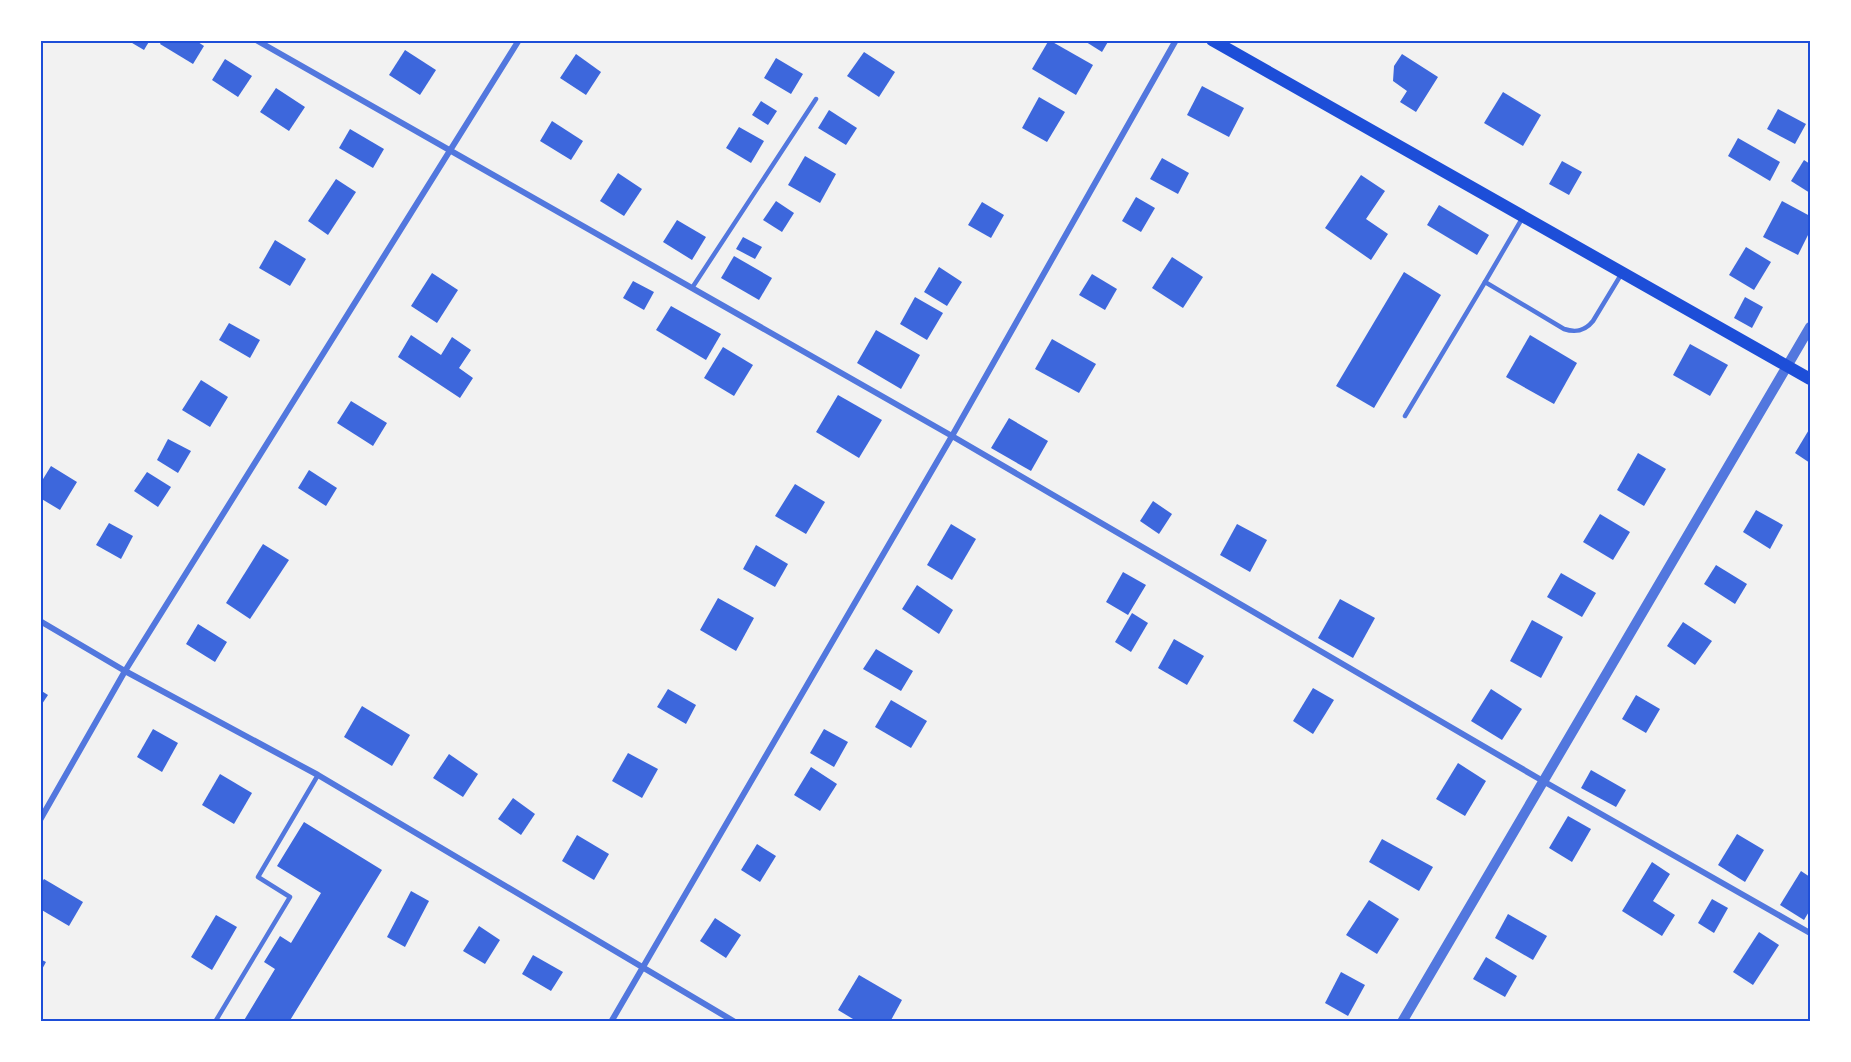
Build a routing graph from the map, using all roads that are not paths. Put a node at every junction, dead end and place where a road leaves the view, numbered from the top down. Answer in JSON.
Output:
{"nodes":[{"id":1,"x":256,"y":40,"type":"edge"},
{"id":2,"x":519,"y":40,"type":"edge"},
{"id":3,"x":1176,"y":40,"type":"edge"},
{"id":4,"x":1212,"y":40,"type":"edge"},
{"id":5,"x":816,"y":99,"type":"dead end"},
{"id":6,"x":452,"y":151,"type":"junction"},
{"id":7,"x":1523,"y":217,"type":"junction"},
{"id":8,"x":1622,"y":273,"type":"junction"},
{"id":9,"x":1485,"y":282,"type":"junction"},
{"id":10,"x":692,"y":288,"type":"junction"},
{"id":11,"x":1810,"y":327,"type":"edge"},
{"id":12,"x":1788,"y":366,"type":"junction"},
{"id":13,"x":1810,"y":379,"type":"edge"},
{"id":14,"x":1405,"y":416,"type":"dead end"},
{"id":15,"x":952,"y":436,"type":"junction"},
{"id":16,"x":40,"y":621,"type":"edge"},
{"id":17,"x":125,"y":671,"type":"junction"},
{"id":18,"x":318,"y":775,"type":"junction"},
{"id":19,"x":1544,"y":781,"type":"junction"},
{"id":20,"x":40,"y":820,"type":"edge"},
{"id":21,"x":1810,"y":933,"type":"edge"},
{"id":22,"x":644,"y":967,"type":"junction"},
{"id":23,"x":215,"y":1022,"type":"edge"},
{"id":24,"x":611,"y":1022,"type":"edge"},
{"id":25,"x":735,"y":1022,"type":"edge"},
{"id":26,"x":1402,"y":1022,"type":"edge"}],
"edges":[{"from":1,"to":6,"type":"street"},
{"from":2,"to":6,"type":"street"},
{"from":3,"to":15,"type":"street"},
{"from":4,"to":7,"type":"main road"},
{"from":5,"to":10,"type":"lane"},
{"from":6,"to":10,"type":"street"},
{"from":6,"to":17,"type":"street"},
{"from":7,"to":8,"type":"main road"},
{"from":7,"to":9,"type":"lane"},
{"from":8,"to":9,"type":"lane"},
{"from":8,"to":12,"type":"main road"},
{"from":9,"to":14,"type":"lane"},
{"from":10,"to":15,"type":"street"},
{"from":11,"to":12,"type":"street"},
{"from":12,"to":13,"type":"main road"},
{"from":12,"to":19,"type":"street"},
{"from":15,"to":19,"type":"street"},
{"from":15,"to":22,"type":"street"},
{"from":16,"to":17,"type":"street"},
{"from":17,"to":18,"type":"street"},
{"from":17,"to":20,"type":"street"},
{"from":18,"to":22,"type":"street"},
{"from":18,"to":23,"type":"lane"},
{"from":19,"to":21,"type":"street"},
{"from":19,"to":26,"type":"street"},
{"from":22,"to":24,"type":"street"},
{"from":22,"to":25,"type":"street"}]}
